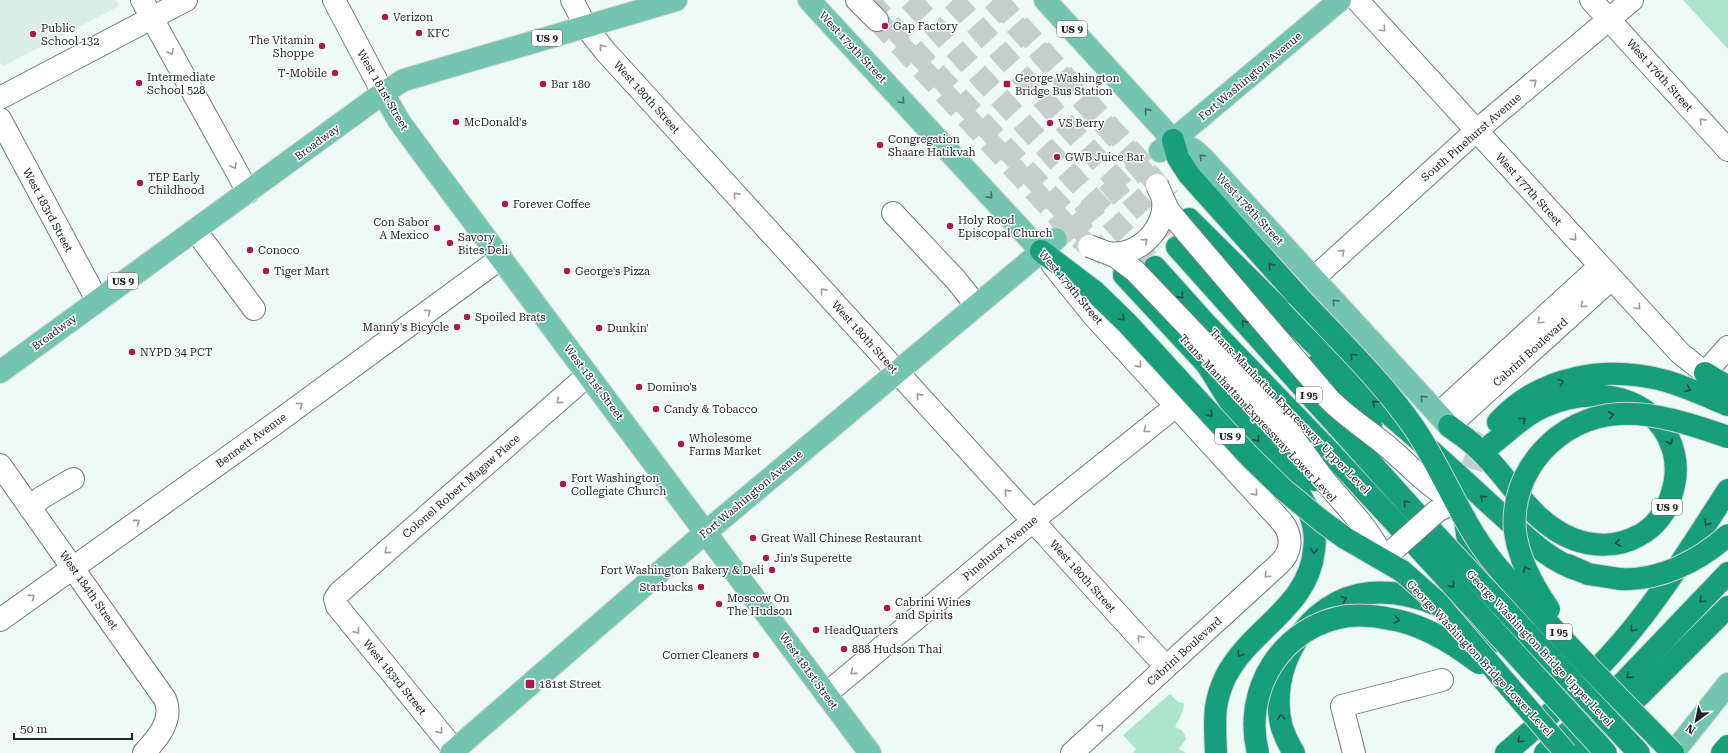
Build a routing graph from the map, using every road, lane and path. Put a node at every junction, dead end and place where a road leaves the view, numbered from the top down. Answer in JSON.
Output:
{"nodes":[{"id":1,"x":186,"y":0,"type":"edge"},
{"id":2,"x":334,"y":0,"type":"edge"},
{"id":3,"x":572,"y":0,"type":"edge"},
{"id":4,"x":676,"y":0,"type":"edge"},
{"id":5,"x":810,"y":0,"type":"edge"},
{"id":6,"x":858,"y":0,"type":"edge"},
{"id":7,"x":1046,"y":0,"type":"edge"},
{"id":8,"x":1340,"y":0,"type":"edge"},
{"id":9,"x":1357,"y":0,"type":"edge"},
{"id":10,"x":1591,"y":0,"type":"edge"},
{"id":11,"x":1632,"y":0,"type":"edge"},
{"id":12,"x":147,"y":9,"type":"edge"},
{"id":13,"x":877,"y":20,"type":"tunnel mouth"},
{"id":14,"x":1609,"y":20,"type":"junction"},
{"id":15,"x":586,"y":27,"type":"junction"},
{"id":16,"x":383,"y":93,"type":"junction"},
{"id":17,"x":0,"y":98,"type":"edge"},
{"id":18,"x":0,"y":119,"type":"edge"},
{"id":19,"x":1476,"y":131,"type":"junction"},
{"id":20,"x":1167,"y":146,"type":"junction"},
{"id":21,"x":1728,"y":150,"type":"edge"},
{"id":22,"x":248,"y":192,"type":"junction"},
{"id":23,"x":893,"y":213,"type":"dead end"},
{"id":24,"x":196,"y":230,"type":"junction"},
{"id":25,"x":1048,"y":245,"type":"junction"},
{"id":26,"x":1089,"y":246,"type":"tunnel mouth"},
{"id":27,"x":1177,"y":247,"type":"tunnel mouth"},
{"id":28,"x":1110,"y":254,"type":"junction"},
{"id":29,"x":501,"y":258,"type":"junction"},
{"id":30,"x":1155,"y":267,"type":"tunnel mouth"},
{"id":31,"x":1606,"y":272,"type":"junction"},
{"id":32,"x":1124,"y":274,"type":"tunnel mouth"},
{"id":33,"x":1314,"y":278,"type":"junction"},
{"id":34,"x":97,"y":300,"type":"junction"},
{"id":35,"x":976,"y":305,"type":"junction"},
{"id":36,"x":254,"y":309,"type":"dead end"},
{"id":37,"x":1728,"y":347,"type":"edge"},
{"id":38,"x":1204,"y":360,"type":"junction"},
{"id":39,"x":0,"y":372,"type":"edge"},
{"id":40,"x":897,"y":372,"type":"junction"},
{"id":41,"x":1704,"y":373,"type":"junction"},
{"id":42,"x":588,"y":375,"type":"junction"},
{"id":43,"x":1728,"y":386,"type":"edge"},
{"id":44,"x":1728,"y":405,"type":"edge"},
{"id":45,"x":1176,"y":406,"type":"junction"},
{"id":46,"x":1444,"y":420,"type":"junction"},
{"id":47,"x":1728,"y":437,"type":"edge"},
{"id":48,"x":0,"y":465,"type":"edge"},
{"id":49,"x":73,"y":479,"type":"dead end"},
{"id":50,"x":1728,"y":490,"type":"edge"},
{"id":51,"x":1456,"y":505,"type":"junction"},
{"id":52,"x":30,"y":508,"type":"junction"},
{"id":53,"x":1033,"y":521,"type":"junction"},
{"id":54,"x":706,"y":532,"type":"junction"},
{"id":55,"x":1728,"y":535,"type":"edge"},
{"id":56,"x":1442,"y":542,"type":"joint"},
{"id":57,"x":1290,"y":545,"type":"joint"},
{"id":58,"x":1426,"y":556,"type":"joint"},
{"id":59,"x":1387,"y":561,"type":"junction"},
{"id":60,"x":73,"y":568,"type":"junction"},
{"id":61,"x":1581,"y":571,"type":"junction"},
{"id":62,"x":1728,"y":573,"type":"edge"},
{"id":63,"x":336,"y":599,"type":"joint"},
{"id":64,"x":1728,"y":607,"type":"edge"},
{"id":65,"x":0,"y":620,"type":"edge"},
{"id":66,"x":1563,"y":641,"type":"junction"},
{"id":67,"x":1166,"y":667,"type":"junction"},
{"id":68,"x":1442,"y":680,"type":"dead end"},
{"id":69,"x":1728,"y":684,"type":"edge"},
{"id":70,"x":826,"y":694,"type":"junction"},
{"id":71,"x":1515,"y":694,"type":"junction"},
{"id":72,"x":1728,"y":746,"type":"edge"},
{"id":73,"x":1559,"y":750,"type":"edge"},
{"id":74,"x":454,"y":752,"type":"edge"},
{"id":75,"x":1216,"y":752,"type":"edge"},
{"id":76,"x":144,"y":753,"type":"edge"},
{"id":77,"x":870,"y":753,"type":"edge"},
{"id":78,"x":1072,"y":753,"type":"edge"},
{"id":79,"x":1258,"y":753,"type":"edge"},
{"id":80,"x":1294,"y":753,"type":"edge"},
{"id":81,"x":1354,"y":753,"type":"edge"},
{"id":82,"x":1506,"y":753,"type":"edge"},
{"id":83,"x":1577,"y":753,"type":"edge"},
{"id":84,"x":1601,"y":753,"type":"edge"},
{"id":85,"x":1606,"y":753,"type":"edge"},
{"id":86,"x":1633,"y":753,"type":"edge"},
{"id":87,"x":1638,"y":753,"type":"edge"},
{"id":88,"x":1668,"y":753,"type":"edge"},
{"id":89,"x":1673,"y":753,"type":"edge"},
{"id":90,"x":1722,"y":753,"type":"edge"}],
"edges":[{"from":1,"to":12,"type":"street"},
{"from":2,"to":16,"type":"street","name":"West 181st Street"},
{"from":3,"to":15,"type":"street","name":"West 180th Street"},
{"from":4,"to":15,"type":"main road","name":"Broadway","number":"US 9"},
{"from":5,"to":25,"type":"main road","name":"West 179th Street","number":"US 9","one_way":true},
{"from":6,"to":13,"type":"street"},
{"from":20,"to":7,"type":"main road","name":"West 178th Street","number":"US 9","one_way":true},
{"from":8,"to":20,"type":"main road","name":"Fort Washington Avenue"},
{"from":9,"to":19,"type":"street","name":"West 177th Street","one_way":true},
{"from":10,"to":14,"type":"street","name":"West 176th Street"},
{"from":11,"to":14,"type":"street","name":"South Pinehurst Avenue"},
{"from":12,"to":17,"type":"street"},
{"from":12,"to":22,"type":"street","one_way":true},
{"from":19,"to":14,"type":"street","name":"South Pinehurst Avenue","one_way":true},
{"from":21,"to":14,"type":"street","name":"West 176th Street","one_way":true},
{"from":15,"to":16,"type":"main road","name":"Broadway","number":"US 9"},
{"from":40,"to":15,"type":"street","name":"West 180th Street","one_way":true},
{"from":16,"to":22,"type":"main road","name":"Broadway","number":"US 9"},
{"from":16,"to":29,"type":"main road","name":"West 181st Street"},
{"from":18,"to":34,"type":"street","name":"West 183rd Street"},
{"from":19,"to":31,"type":"street","name":"West 177th Street","one_way":true},
{"from":33,"to":19,"type":"street","name":"South Pinehurst Avenue","one_way":true},
{"from":33,"to":20,"type":"main road","name":"West 178th Street","number":"US 9","one_way":true},
{"from":51,"to":20,"type":"highway","number":"US 9","one_way":true,"bridge":true},
{"from":22,"to":24,"type":"main road","name":"Broadway","number":"US 9"},
{"from":23,"to":35,"type":"street"},
{"from":24,"to":34,"type":"main road","name":"Broadway","number":"US 9"},
{"from":24,"to":36,"type":"street"},
{"from":25,"to":35,"type":"main road","name":"Fort Washington Avenue"},
{"from":25,"to":45,"type":"street","name":"West 179th Street","one_way":true},
{"from":25,"to":59,"type":"highway","number":"US 9","one_way":true,"bridge":true},
{"from":26,"to":28,"type":"street","bridge":true},
{"from":56,"to":27,"type":"highway","name":"Trans-Manhattan Expressway Upper Level","number":"I 95","one_way":true},
{"from":28,"to":51,"type":"street","one_way":true,"bridge":true},
{"from":28,"to":59,"type":"street","bridge":true},
{"from":29,"to":42,"type":"main road","name":"West 181st Street"},
{"from":60,"to":29,"type":"street","name":"Bennett Avenue","one_way":true},
{"from":30,"to":58,"type":"highway","name":"Trans-Manhattan Expressway Upper Level","number":"I 95","one_way":true},
{"from":31,"to":41,"type":"street","name":"West 177th Street","one_way":true},
{"from":31,"to":46,"type":"street","name":"Cabrini Boulevard","one_way":true},
{"from":32,"to":38,"type":"highway","name":"Trans-Manhattan Expressway Lower Level"},
{"from":46,"to":33,"type":"main road","name":"West 178th Street","number":"US 9","one_way":true},
{"from":34,"to":39,"type":"main road","name":"Broadway","number":"US 9"},
{"from":35,"to":40,"type":"main road","name":"Fort Washington Avenue"},
{"from":37,"to":41,"type":"street"},
{"from":38,"to":59,"type":"highway","name":"Trans-Manhattan Expressway Lower Level"},
{"from":38,"to":75,"type":"highway","one_way":true},
{"from":53,"to":40,"type":"street","name":"West 180th Street","one_way":true},
{"from":40,"to":54,"type":"main road","name":"Fort Washington Avenue"},
{"from":41,"to":43,"type":"highway"},
{"from":42,"to":54,"type":"main road","name":"West 181st Street"},
{"from":42,"to":63,"type":"street","name":"Colonel Robert Magaw Place","one_way":true},
{"from":44,"to":46,"type":"highway","number":"US 9"},
{"from":45,"to":53,"type":"street","name":"Pinehurst Avenue","one_way":true},
{"from":45,"to":57,"type":"street","name":"West 179th Street","one_way":true},
{"from":46,"to":61,"type":"highway"},
{"from":66,"to":47,"type":"highway","one_way":true,"bridge":true},
{"from":48,"to":52,"type":"street","name":"West 184th Street"},
{"from":49,"to":52,"type":"street"},
{"from":50,"to":82,"type":"highway","one_way":true},
{"from":51,"to":59,"type":"street","bridge":true},
{"from":61,"to":51,"type":"highway","number":"I 95","one_way":true},
{"from":51,"to":66,"type":"highway","number":"US 9","bridge":true},
{"from":51,"to":86,"type":"highway","number":"US 9","bridge":true},
{"from":51,"to":88,"type":"highway","number":"I 95","bridge":true},
{"from":52,"to":60,"type":"street","name":"West 184th Street"},
{"from":67,"to":53,"type":"street","name":"West 180th Street","one_way":true},
{"from":53,"to":70,"type":"street","name":"Pinehurst Avenue","one_way":true},
{"from":54,"to":70,"type":"main road","name":"West 181st Street"},
{"from":54,"to":74,"type":"main road","name":"Fort Washington Avenue"},
{"from":55,"to":61,"type":"highway","bridge":true},
{"from":56,"to":87,"type":"highway","name":"George Washington Bridge Upper Level","number":"I 95","bridge":true},
{"from":57,"to":67,"type":"street","name":"Cabrini Boulevard","one_way":true},
{"from":58,"to":85,"type":"highway","name":"George Washington Bridge Upper Level","number":"I 95","one_way":true,"bridge":true},
{"from":59,"to":71,"type":"highway","number":"US 9","bridge":true},
{"from":59,"to":73,"type":"highway","name":"George Washington Bridge Lower Level","bridge":true},
{"from":65,"to":60,"type":"street","name":"Bennett Avenue","one_way":true},
{"from":60,"to":76,"type":"street","name":"West 184th Street"},
{"from":62,"to":73,"type":"highway","one_way":true},
{"from":63,"to":74,"type":"street","name":"West 183rd Street","one_way":true},
{"from":64,"to":83,"type":"highway"},
{"from":66,"to":89,"type":"highway","number":"US 9","bridge":true},
{"from":78,"to":67,"type":"street","name":"Cabrini Boulevard","one_way":true},
{"from":68,"to":81,"type":"street"},
{"from":69,"to":89,"type":"main road"},
{"from":70,"to":77,"type":"main road","name":"West 181st Street"},
{"from":71,"to":73,"type":"highway","number":"US 9","bridge":true},
{"from":79,"to":71,"type":"highway","one_way":true,"bridge":true},
{"from":72,"to":90,"type":"highway"},
{"from":80,"to":84,"type":"highway","one_way":true}]}
